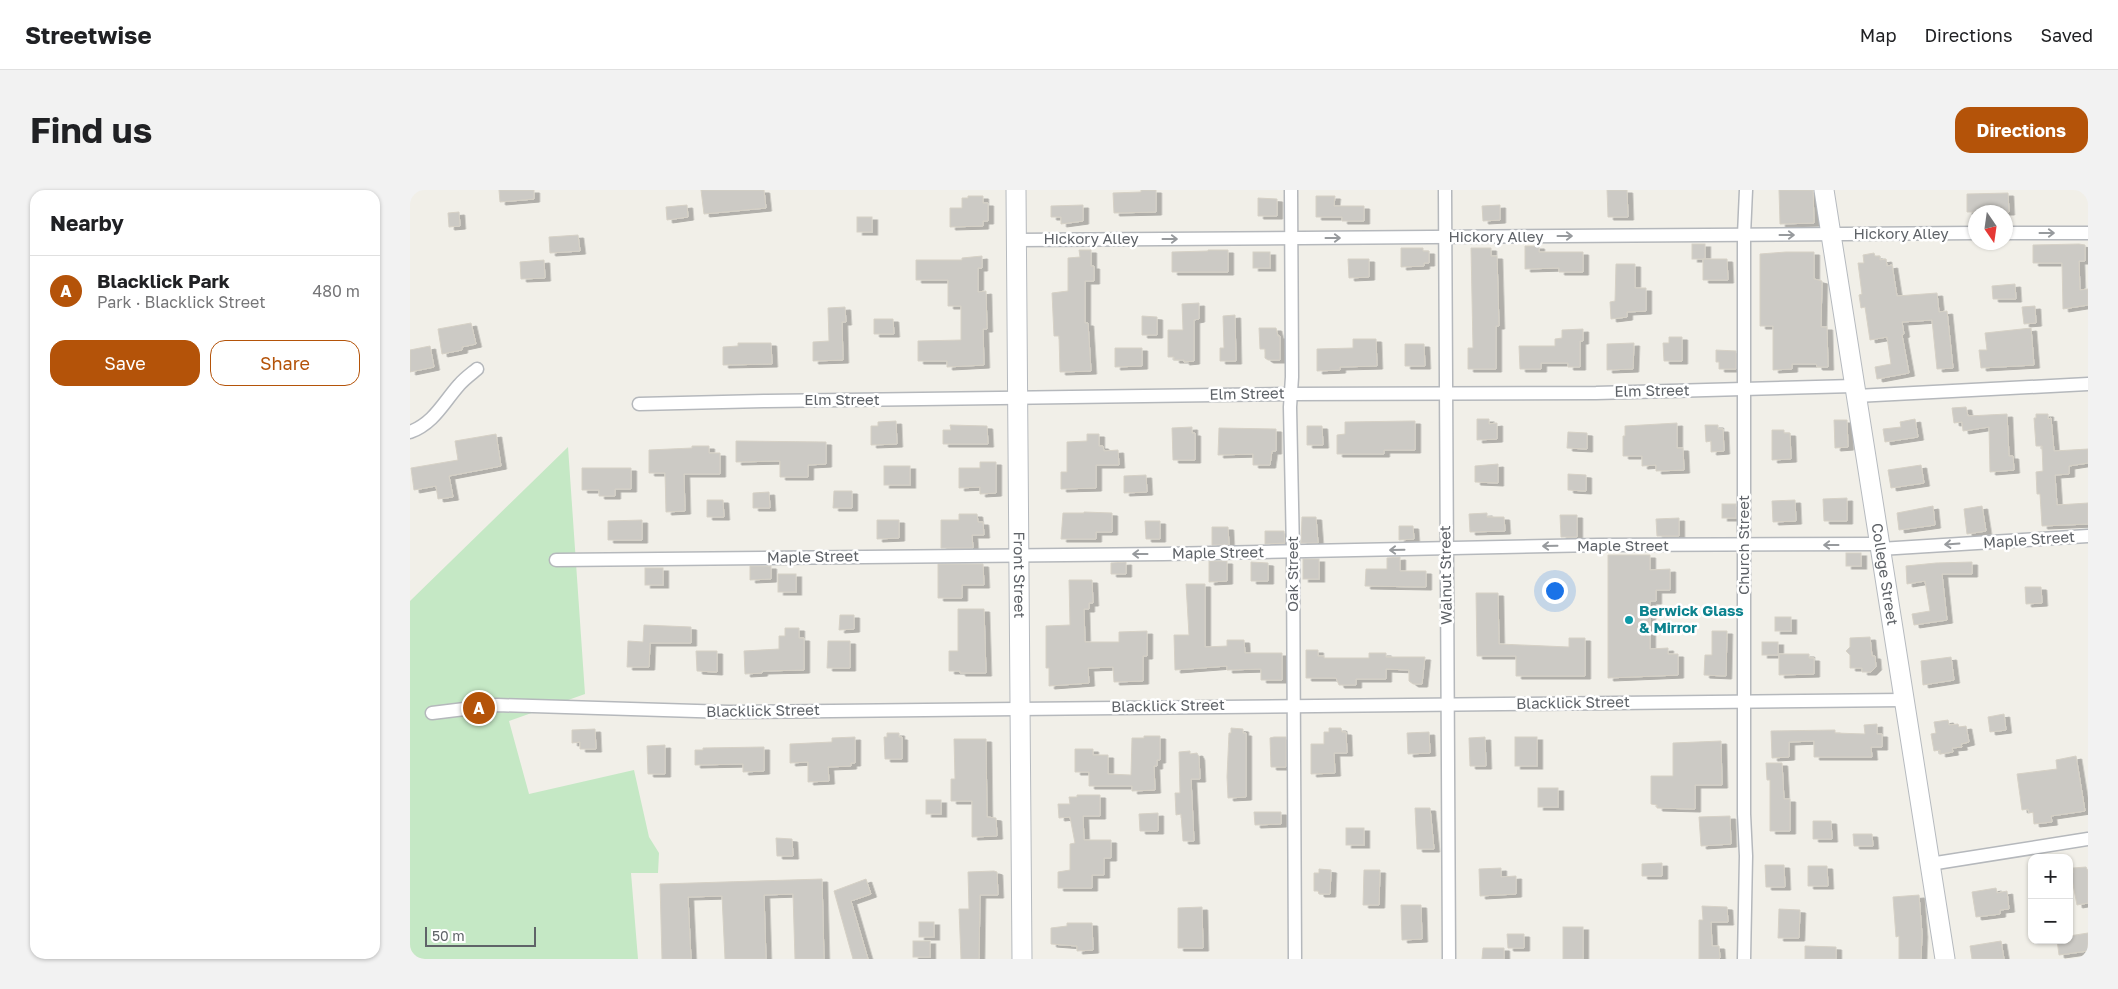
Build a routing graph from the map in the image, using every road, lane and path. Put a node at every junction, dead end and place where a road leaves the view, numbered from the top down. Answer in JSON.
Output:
{"nodes":[{"id":1,"x":1016,"y":190,"type":"edge"},
{"id":2,"x":1291,"y":190,"type":"edge"},
{"id":3,"x":1445,"y":190,"type":"edge"},
{"id":4,"x":1746,"y":190,"type":"edge"},
{"id":5,"x":1824,"y":190,"type":"edge"},
{"id":6,"x":1968,"y":233,"type":"edge"},
{"id":7,"x":2013,"y":233,"type":"edge"},
{"id":8,"x":2088,"y":233,"type":"edge"},
{"id":9,"x":1830,"y":234,"type":"junction"},
{"id":10,"x":1744,"y":235,"type":"junction"},
{"id":11,"x":1444,"y":237,"type":"junction"},
{"id":12,"x":1291,"y":238,"type":"junction"},
{"id":13,"x":1016,"y":240,"type":"junction"},
{"id":14,"x":477,"y":369,"type":"dead end"},
{"id":15,"x":2088,"y":384,"type":"edge"},
{"id":16,"x":1744,"y":389,"type":"junction"},
{"id":17,"x":1855,"y":391,"type":"junction"},
{"id":18,"x":1445,"y":392,"type":"junction"},
{"id":19,"x":1291,"y":394,"type":"junction"},
{"id":20,"x":1017,"y":398,"type":"junction"},
{"id":21,"x":640,"y":404,"type":"dead end"},
{"id":22,"x":410,"y":432,"type":"edge"},
{"id":23,"x":2088,"y":536,"type":"edge"},
{"id":24,"x":1744,"y":545,"type":"junction"},
{"id":25,"x":1880,"y":546,"type":"junction"},
{"id":26,"x":1446,"y":549,"type":"junction"},
{"id":27,"x":1293,"y":552,"type":"junction"},
{"id":28,"x":1018,"y":554,"type":"junction"},
{"id":29,"x":556,"y":560,"type":"dead end"},
{"id":30,"x":1745,"y":700,"type":"junction"},
{"id":31,"x":1904,"y":700,"type":"junction"},
{"id":32,"x":1294,"y":705,"type":"junction"},
{"id":33,"x":1447,"y":705,"type":"junction"},
{"id":34,"x":1019,"y":708,"type":"junction"},
{"id":35,"x":432,"y":713,"type":"dead end"},
{"id":36,"x":2088,"y":839,"type":"edge"},
{"id":37,"x":1930,"y":864,"type":"junction"},
{"id":38,"x":1022,"y":959,"type":"edge"},
{"id":39,"x":1295,"y":959,"type":"edge"},
{"id":40,"x":1449,"y":959,"type":"edge"},
{"id":41,"x":1744,"y":959,"type":"edge"},
{"id":42,"x":1946,"y":959,"type":"edge"}],
"edges":[{"from":1,"to":13,"type":"street","name":"Front Street"},
{"from":2,"to":12,"type":"street","name":"Oak Street"},
{"from":3,"to":11,"type":"street","name":"Walnut Street"},
{"from":4,"to":10,"type":"street","name":"Church Street"},
{"from":5,"to":9,"type":"street","name":"College Street"},
{"from":6,"to":9,"type":"street","name":"Hickory Alley"},
{"from":7,"to":8,"type":"street","one_way":true},
{"from":10,"to":9,"type":"street","name":"Hickory Alley","one_way":true},
{"from":9,"to":17,"type":"street","name":"College Street"},
{"from":11,"to":10,"type":"street","name":"Hickory Alley","one_way":true},
{"from":10,"to":16,"type":"street","name":"Church Street"},
{"from":12,"to":11,"type":"street","name":"Hickory Alley","one_way":true},
{"from":11,"to":18,"type":"street","name":"Walnut Street"},
{"from":13,"to":12,"type":"street","name":"Hickory Alley","one_way":true},
{"from":12,"to":19,"type":"street","name":"Oak Street"},
{"from":13,"to":20,"type":"street","name":"Front Street"},
{"from":14,"to":22,"type":"street"},
{"from":15,"to":17,"type":"street","name":"Elm Street"},
{"from":16,"to":17,"type":"street","name":"Elm Street"},
{"from":16,"to":18,"type":"street","name":"Elm Street"},
{"from":16,"to":24,"type":"street","name":"Church Street"},
{"from":17,"to":25,"type":"street","name":"College Street"},
{"from":18,"to":19,"type":"street","name":"Elm Street"},
{"from":18,"to":26,"type":"street","name":"Walnut Street"},
{"from":19,"to":20,"type":"street","name":"Elm Street"},
{"from":19,"to":27,"type":"street","name":"Oak Street"},
{"from":20,"to":21,"type":"street","name":"Elm Street"},
{"from":20,"to":28,"type":"street","name":"Front Street"},
{"from":23,"to":25,"type":"street","name":"Maple Street","one_way":true},
{"from":25,"to":24,"type":"street","name":"Maple Street","one_way":true},
{"from":24,"to":26,"type":"street","name":"Maple Street","one_way":true},
{"from":24,"to":30,"type":"street","name":"Church Street"},
{"from":25,"to":31,"type":"street","name":"College Street"},
{"from":26,"to":27,"type":"street","name":"Maple Street","one_way":true},
{"from":26,"to":33,"type":"street","name":"Walnut Street"},
{"from":27,"to":28,"type":"street","name":"Maple Street","one_way":true},
{"from":27,"to":32,"type":"street","name":"Oak Street"},
{"from":28,"to":29,"type":"street","name":"Maple Street"},
{"from":28,"to":34,"type":"street","name":"Front Street"},
{"from":30,"to":31,"type":"street","name":"Blacklick Street"},
{"from":30,"to":33,"type":"street","name":"Blacklick Street"},
{"from":30,"to":41,"type":"street","name":"Church Street"},
{"from":31,"to":37,"type":"street","name":"College Street"},
{"from":32,"to":33,"type":"street","name":"Blacklick Street"},
{"from":32,"to":34,"type":"street","name":"Blacklick Street"},
{"from":32,"to":39,"type":"street","name":"Oak Street"},
{"from":33,"to":40,"type":"street","name":"Walnut Street"},
{"from":34,"to":35,"type":"street","name":"Blacklick Street"},
{"from":34,"to":38,"type":"street","name":"Front Street"},
{"from":36,"to":37,"type":"street"},
{"from":37,"to":42,"type":"street","name":"College Street"}]}
